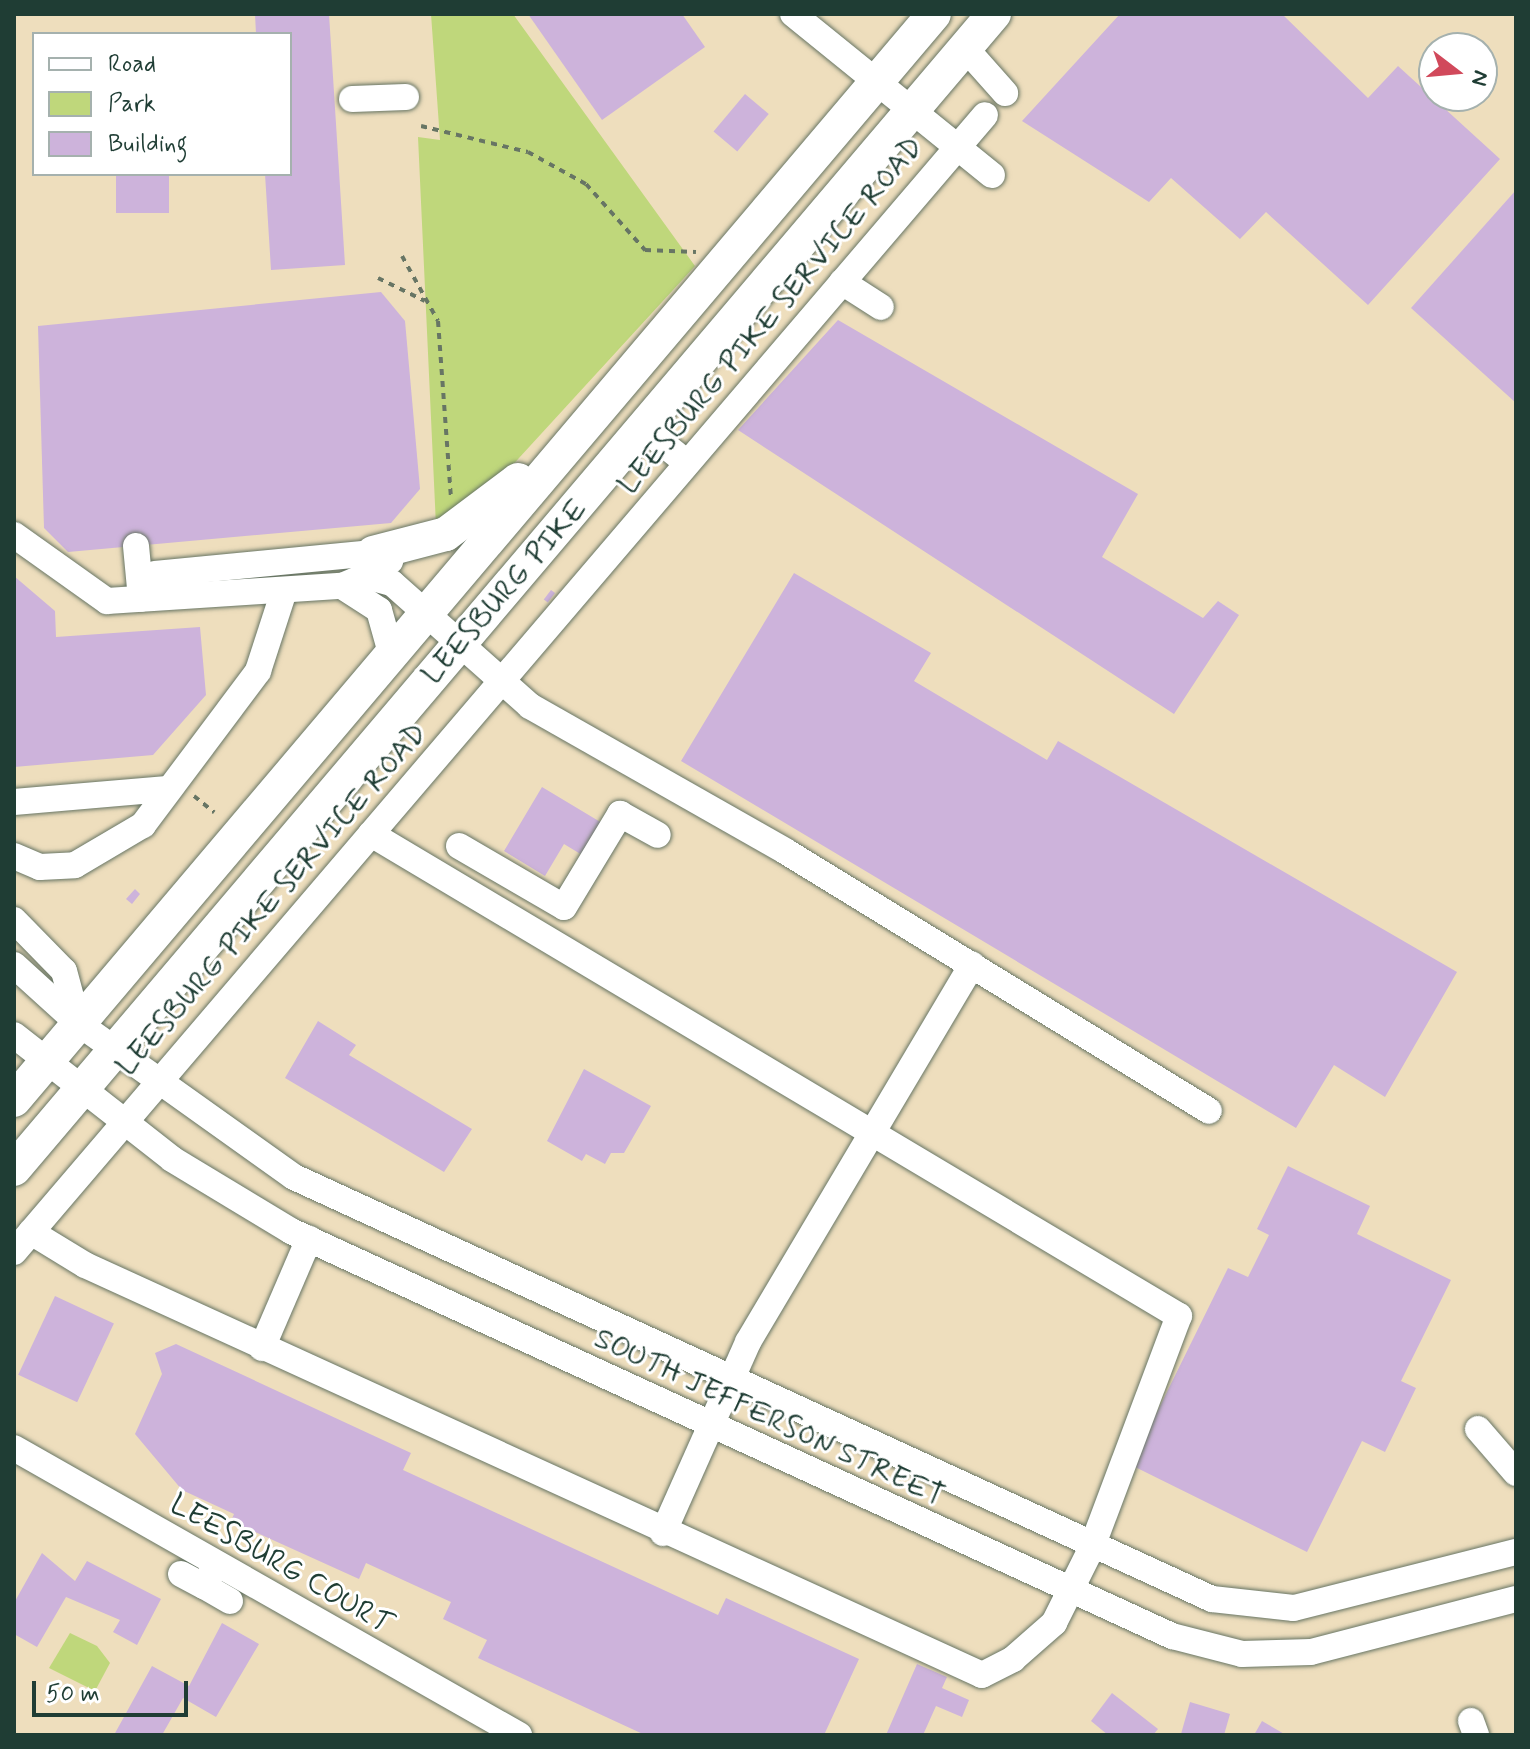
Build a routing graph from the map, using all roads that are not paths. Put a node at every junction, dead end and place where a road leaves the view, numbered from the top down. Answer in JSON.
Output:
{"nodes":[{"id":1,"x":793,"y":14,"type":"edge"},
{"id":2,"x":934,"y":14,"type":"edge"},
{"id":3,"x":994,"y":14,"type":"edge"},
{"id":4,"x":966,"y":49,"type":"junction"},
{"id":5,"x":876,"y":81,"type":"junction"},
{"id":6,"x":1005,"y":93,"type":"dead end"},
{"id":7,"x":406,"y":97,"type":"dead end"},
{"id":8,"x":352,"y":99,"type":"dead end"},
{"id":9,"x":912,"y":111,"type":"junction"},
{"id":10,"x":985,"y":115,"type":"dead end"},
{"id":11,"x":954,"y":151,"type":"junction"},
{"id":12,"x":992,"y":175,"type":"dead end"},
{"id":13,"x":842,"y":282,"type":"junction"},
{"id":14,"x":881,"y":307,"type":"dead end"},
{"id":15,"x":645,"y":429,"type":"junction"},
{"id":16,"x":578,"y":433,"type":"junction"},
{"id":17,"x":687,"y":463,"type":"junction"},
{"id":18,"x":14,"y":535,"type":"edge"},
{"id":19,"x":136,"y":546,"type":"dead end"},
{"id":20,"x":373,"y":553,"type":"junction"},
{"id":21,"x":155,"y":574,"type":"dead end"},
{"id":22,"x":342,"y":586,"type":"junction"},
{"id":23,"x":284,"y":591,"type":"junction"},
{"id":24,"x":141,"y":599,"type":"junction"},
{"id":25,"x":425,"y":612,"type":"junction"},
{"id":26,"x":459,"y":646,"type":"junction"},
{"id":27,"x":391,"y":653,"type":"junction"},
{"id":28,"x":498,"y":685,"type":"junction"},
{"id":29,"x":167,"y":789,"type":"junction"},
{"id":30,"x":14,"y":802,"type":"edge"},
{"id":31,"x":371,"y":834,"type":"junction"},
{"id":32,"x":658,"y":835,"type":"dead end"},
{"id":33,"x":459,"y":846,"type":"dead end"},
{"id":34,"x":14,"y":856,"type":"edge"},
{"id":35,"x":14,"y":920,"type":"edge"},
{"id":36,"x":972,"y":964,"type":"junction"},
{"id":37,"x":19,"y":972,"type":"edge"},
{"id":38,"x":78,"y":1023,"type":"junction"},
{"id":39,"x":14,"y":1035,"type":"edge"},
{"id":40,"x":119,"y":1053,"type":"junction"},
{"id":41,"x":47,"y":1059,"type":"junction"},
{"id":42,"x":159,"y":1083,"type":"junction"},
{"id":43,"x":86,"y":1089,"type":"junction"},
{"id":44,"x":14,"y":1100,"type":"edge"},
{"id":45,"x":1209,"y":1111,"type":"dead end"},
{"id":46,"x":126,"y":1121,"type":"junction"},
{"id":47,"x":870,"y":1135,"type":"junction"},
{"id":48,"x":14,"y":1169,"type":"edge"},
{"id":49,"x":31,"y":1232,"type":"junction"},
{"id":50,"x":309,"y":1239,"type":"junction"},
{"id":51,"x":14,"y":1252,"type":"edge"},
{"id":52,"x":262,"y":1348,"type":"junction"},
{"id":53,"x":733,"y":1382,"type":"junction"},
{"id":54,"x":711,"y":1427,"type":"junction"},
{"id":55,"x":1478,"y":1429,"type":"dead end"},
{"id":56,"x":17,"y":1457,"type":"edge"},
{"id":57,"x":1516,"y":1473,"type":"edge"},
{"id":58,"x":663,"y":1533,"type":"junction"},
{"id":59,"x":1092,"y":1547,"type":"junction"},
{"id":60,"x":1516,"y":1552,"type":"edge"},
{"id":61,"x":201,"y":1575,"type":"junction"},
{"id":62,"x":1070,"y":1592,"type":"junction"},
{"id":63,"x":1516,"y":1599,"type":"edge"},
{"id":64,"x":230,"y":1601,"type":"dead end"},
{"id":65,"x":511,"y":1733,"type":"edge"}],
"edges":[{"from":1,"to":5,"type":"street"},
{"from":2,"to":5,"type":"main road","name":"LEESBURG PIKE"},
{"from":3,"to":4,"type":"main road","name":"LEESBURG PIKE"},
{"from":4,"to":6,"type":"street"},
{"from":4,"to":9,"type":"main road","name":"LEESBURG PIKE"},
{"from":5,"to":9,"type":"street"},
{"from":5,"to":16,"type":"main road","name":"LEESBURG PIKE"},
{"from":7,"to":8,"type":"street"},
{"from":9,"to":11,"type":"street"},
{"from":9,"to":15,"type":"main road","name":"LEESBURG PIKE"},
{"from":10,"to":11,"type":"street","name":"LEESBURG PIKE SERVICE ROAD"},
{"from":11,"to":12,"type":"street"},
{"from":11,"to":13,"type":"street","name":"LEESBURG PIKE SERVICE ROAD"},
{"from":13,"to":14,"type":"street"},
{"from":13,"to":17,"type":"street","name":"LEESBURG PIKE SERVICE ROAD"},
{"from":15,"to":17,"type":"street"},
{"from":15,"to":26,"type":"main road","name":"LEESBURG PIKE"},
{"from":16,"to":20,"type":"main road"},
{"from":16,"to":25,"type":"main road","name":"LEESBURG PIKE"},
{"from":17,"to":28,"type":"street","name":"LEESBURG PIKE SERVICE ROAD"},
{"from":18,"to":24,"type":"street"},
{"from":19,"to":24,"type":"street"},
{"from":20,"to":21,"type":"street"},
{"from":20,"to":25,"type":"street"},
{"from":22,"to":23,"type":"street"},
{"from":22,"to":25,"type":"street"},
{"from":22,"to":27,"type":"street"},
{"from":23,"to":24,"type":"street"},
{"from":23,"to":29,"type":"street"},
{"from":25,"to":26,"type":"street"},
{"from":25,"to":27,"type":"main road","name":"LEESBURG PIKE"},
{"from":26,"to":28,"type":"street"},
{"from":26,"to":40,"type":"main road","name":"LEESBURG PIKE"},
{"from":27,"to":38,"type":"main road","name":"LEESBURG PIKE"},
{"from":28,"to":31,"type":"street","name":"LEESBURG PIKE SERVICE ROAD"},
{"from":28,"to":36,"type":"street"},
{"from":29,"to":30,"type":"street"},
{"from":29,"to":34,"type":"street"},
{"from":31,"to":42,"type":"street","name":"LEESBURG PIKE SERVICE ROAD"},
{"from":31,"to":47,"type":"street"},
{"from":32,"to":33,"type":"street"},
{"from":35,"to":38,"type":"street"},
{"from":36,"to":45,"type":"street"},
{"from":36,"to":47,"type":"street"},
{"from":37,"to":38,"type":"street","name":"SOUTH JEFFERSON STREET"},
{"from":38,"to":40,"type":"street","name":"SOUTH JEFFERSON STREET"},
{"from":38,"to":41,"type":"main road","name":"LEESBURG PIKE"},
{"from":39,"to":41,"type":"street","name":"SOUTH JEFFERSON STREET"},
{"from":40,"to":42,"type":"street","name":"SOUTH JEFFERSON STREET"},
{"from":40,"to":43,"type":"main road","name":"LEESBURG PIKE"},
{"from":41,"to":43,"type":"street","name":"SOUTH JEFFERSON STREET"},
{"from":41,"to":44,"type":"main road","name":"LEESBURG PIKE"},
{"from":42,"to":46,"type":"street","name":"LEESBURG PIKE SERVICE ROAD"},
{"from":42,"to":53,"type":"street","name":"SOUTH JEFFERSON STREET"},
{"from":43,"to":46,"type":"street","name":"SOUTH JEFFERSON STREET"},
{"from":43,"to":48,"type":"main road","name":"LEESBURG PIKE"},
{"from":46,"to":49,"type":"street","name":"LEESBURG PIKE SERVICE ROAD"},
{"from":46,"to":50,"type":"street","name":"SOUTH JEFFERSON STREET"},
{"from":47,"to":53,"type":"street"},
{"from":47,"to":59,"type":"street"},
{"from":49,"to":51,"type":"street","name":"LEESBURG PIKE SERVICE ROAD"},
{"from":49,"to":52,"type":"street"},
{"from":50,"to":52,"type":"street"},
{"from":50,"to":54,"type":"street","name":"SOUTH JEFFERSON STREET"},
{"from":52,"to":58,"type":"street"},
{"from":53,"to":54,"type":"street"},
{"from":53,"to":59,"type":"street","name":"SOUTH JEFFERSON STREET"},
{"from":54,"to":58,"type":"street"},
{"from":54,"to":62,"type":"street","name":"SOUTH JEFFERSON STREET"},
{"from":55,"to":57,"type":"street"},
{"from":56,"to":61,"type":"street","name":"LEESBURG COURT"},
{"from":58,"to":62,"type":"street"},
{"from":59,"to":60,"type":"street","name":"SOUTH JEFFERSON STREET"},
{"from":59,"to":62,"type":"street"},
{"from":61,"to":64,"type":"street"},
{"from":61,"to":65,"type":"street","name":"LEESBURG COURT"},
{"from":62,"to":63,"type":"street","name":"SOUTH JEFFERSON STREET"}]}
